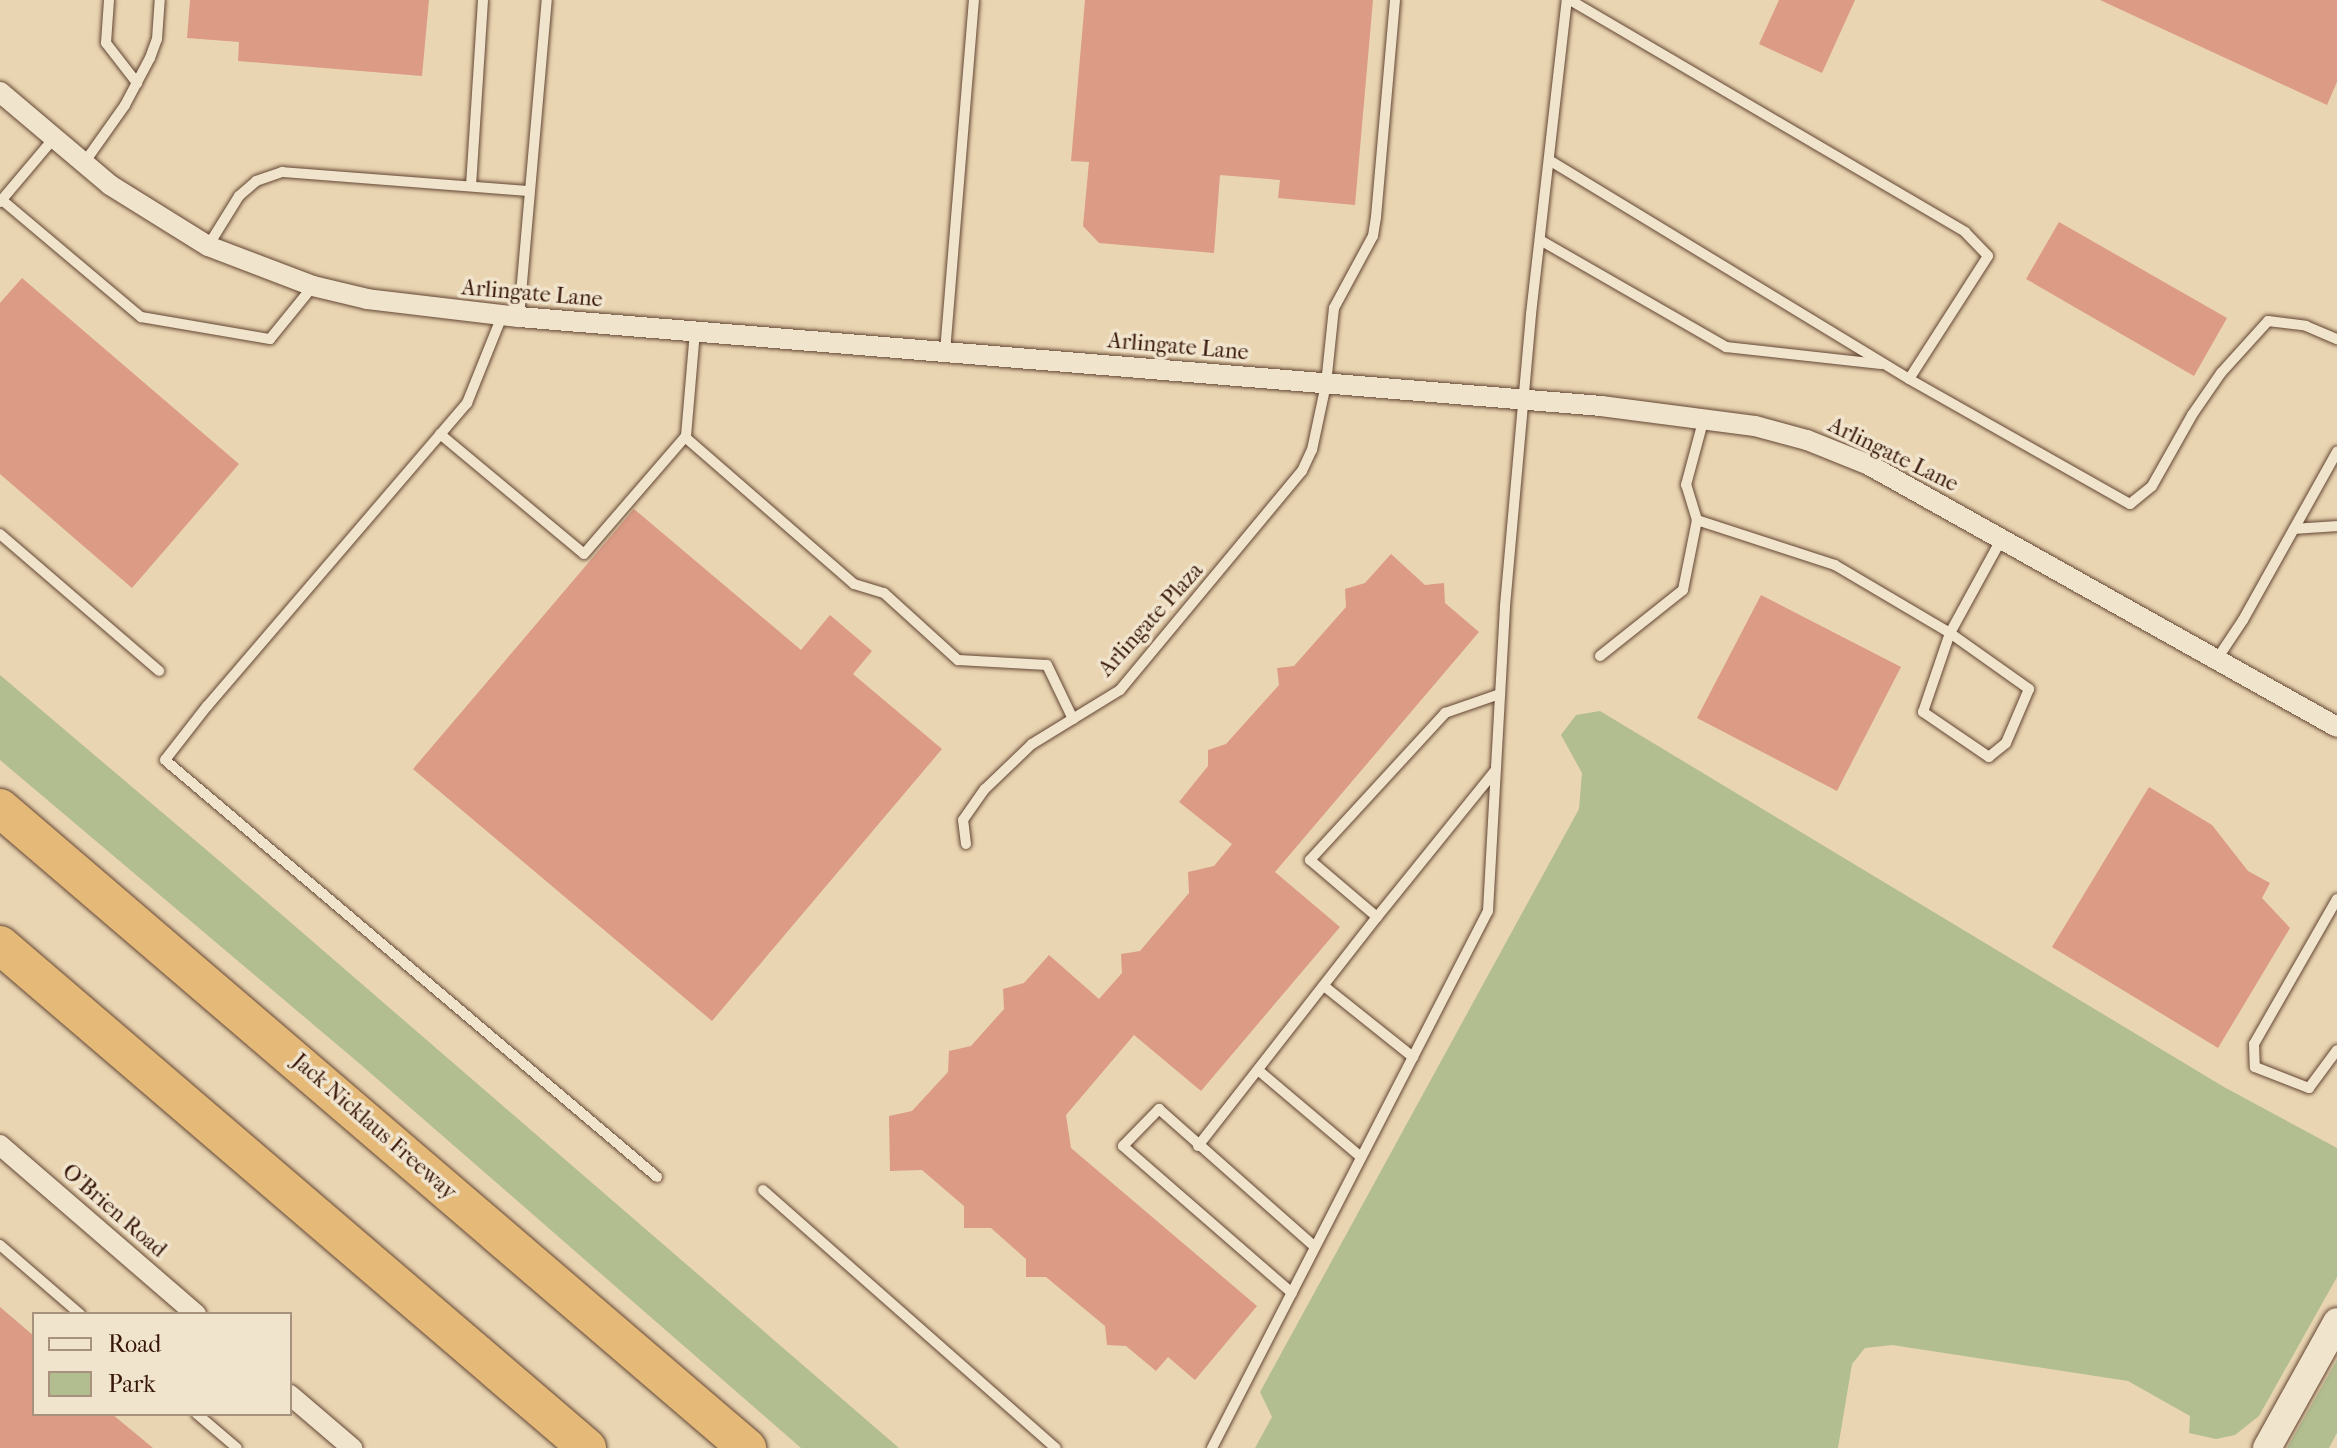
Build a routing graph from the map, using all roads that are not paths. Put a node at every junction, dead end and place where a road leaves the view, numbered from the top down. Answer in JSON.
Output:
{"nodes":[{"id":1,"x":109,"y":0,"type":"edge"},
{"id":2,"x":160,"y":0,"type":"edge"},
{"id":3,"x":483,"y":0,"type":"edge"},
{"id":4,"x":547,"y":0,"type":"edge"},
{"id":5,"x":974,"y":0,"type":"edge"},
{"id":6,"x":1395,"y":0,"type":"edge"},
{"id":7,"x":1568,"y":0,"type":"edge"},
{"id":8,"x":137,"y":83,"type":"junction"},
{"id":9,"x":0,"y":92,"type":"edge"},
{"id":10,"x":54,"y":138,"type":"junction"},
{"id":11,"x":1549,"y":160,"type":"junction"},
{"id":12,"x":84,"y":163,"type":"junction"},
{"id":13,"x":471,"y":186,"type":"junction"},
{"id":14,"x":529,"y":191,"type":"junction"},
{"id":15,"x":1,"y":201,"type":"edge"},
{"id":16,"x":1540,"y":240,"type":"junction"},
{"id":17,"x":208,"y":246,"type":"junction"},
{"id":18,"x":313,"y":286,"type":"junction"},
{"id":19,"x":510,"y":317,"type":"junction"},
{"id":20,"x":695,"y":331,"type":"junction"},
{"id":21,"x":2337,"y":339,"type":"edge"},
{"id":22,"x":945,"y":352,"type":"junction"},
{"id":23,"x":1884,"y":364,"type":"junction"},
{"id":24,"x":1909,"y":379,"type":"junction"},
{"id":25,"x":1326,"y":384,"type":"junction"},
{"id":26,"x":1526,"y":400,"type":"junction"},
{"id":27,"x":1704,"y":417,"type":"junction"},
{"id":28,"x":440,"y":434,"type":"junction"},
{"id":29,"x":685,"y":437,"type":"junction"},
{"id":30,"x":2337,"y":452,"type":"edge"},
{"id":31,"x":1697,"y":520,"type":"junction"},
{"id":32,"x":2337,"y":526,"type":"edge"},
{"id":33,"x":2294,"y":529,"type":"junction"},
{"id":34,"x":0,"y":534,"type":"edge"},
{"id":35,"x":2002,"y":538,"type":"junction"},
{"id":36,"x":1950,"y":633,"type":"junction"},
{"id":37,"x":1600,"y":656,"type":"dead end"},
{"id":38,"x":2217,"y":659,"type":"junction"},
{"id":39,"x":159,"y":671,"type":"dead end"},
{"id":40,"x":1500,"y":694,"type":"junction"},
{"id":41,"x":1073,"y":719,"type":"junction"},
{"id":42,"x":2337,"y":727,"type":"edge"},
{"id":43,"x":1495,"y":771,"type":"junction"},
{"id":44,"x":0,"y":808,"type":"edge"},
{"id":45,"x":966,"y":844,"type":"dead end"},
{"id":46,"x":2337,"y":899,"type":"edge"},
{"id":47,"x":1377,"y":917,"type":"junction"},
{"id":48,"x":0,"y":945,"type":"edge"},
{"id":49,"x":1324,"y":986,"type":"junction"},
{"id":50,"x":2337,"y":1050,"type":"edge"},
{"id":51,"x":1413,"y":1057,"type":"junction"},
{"id":52,"x":1258,"y":1070,"type":"junction"},
{"id":53,"x":0,"y":1145,"type":"edge"},
{"id":54,"x":1198,"y":1146,"type":"junction"},
{"id":55,"x":1361,"y":1157,"type":"junction"},
{"id":56,"x":657,"y":1177,"type":"dead end"},
{"id":57,"x":763,"y":1190,"type":"dead end"},
{"id":58,"x":0,"y":1245,"type":"edge"},
{"id":59,"x":1315,"y":1247,"type":"junction"},
{"id":60,"x":1292,"y":1293,"type":"junction"},
{"id":61,"x":78,"y":1312,"type":"edge"},
{"id":62,"x":194,"y":1312,"type":"edge"},
{"id":63,"x":2337,"y":1322,"type":"edge"},
{"id":64,"x":292,"y":1397,"type":"edge"},
{"id":65,"x":199,"y":1416,"type":"edge"},
{"id":66,"x":237,"y":1448,"type":"edge"},
{"id":67,"x":352,"y":1448,"type":"edge"},
{"id":68,"x":587,"y":1448,"type":"edge"},
{"id":69,"x":747,"y":1448,"type":"edge"},
{"id":70,"x":1056,"y":1448,"type":"edge"},
{"id":71,"x":1212,"y":1448,"type":"edge"},
{"id":72,"x":2267,"y":1448,"type":"edge"}],
"edges":[{"from":1,"to":8,"type":"lane"},
{"from":2,"to":8,"type":"lane"},
{"from":3,"to":13,"type":"lane"},
{"from":4,"to":14,"type":"lane"},
{"from":5,"to":22,"type":"lane"},
{"from":6,"to":25,"type":"lane","name":"Arlingate Plaza"},
{"from":7,"to":11,"type":"lane"},
{"from":7,"to":24,"type":"lane"},
{"from":8,"to":12,"type":"lane"},
{"from":9,"to":10,"type":"street","name":"Arlingate Lane"},
{"from":10,"to":12,"type":"street","name":"Arlingate Lane"},
{"from":10,"to":15,"type":"lane"},
{"from":11,"to":16,"type":"lane"},
{"from":11,"to":23,"type":"lane"},
{"from":12,"to":17,"type":"street","name":"Arlingate Lane"},
{"from":13,"to":14,"type":"lane"},
{"from":13,"to":17,"type":"lane"},
{"from":14,"to":19,"type":"lane"},
{"from":15,"to":18,"type":"lane"},
{"from":16,"to":23,"type":"lane"},
{"from":16,"to":26,"type":"lane"},
{"from":17,"to":18,"type":"street","name":"Arlingate Lane"},
{"from":18,"to":19,"type":"street","name":"Arlingate Lane"},
{"from":19,"to":20,"type":"street","name":"Arlingate Lane"},
{"from":19,"to":28,"type":"lane"},
{"from":20,"to":22,"type":"street","name":"Arlingate Lane"},
{"from":20,"to":29,"type":"lane"},
{"from":21,"to":24,"type":"lane"},
{"from":22,"to":25,"type":"street","name":"Arlingate Lane"},
{"from":23,"to":24,"type":"lane"},
{"from":25,"to":26,"type":"street","name":"Arlingate Lane"},
{"from":25,"to":41,"type":"lane","name":"Arlingate Plaza"},
{"from":26,"to":27,"type":"street","name":"Arlingate Lane"},
{"from":26,"to":40,"type":"lane"},
{"from":27,"to":31,"type":"lane"},
{"from":27,"to":35,"type":"street","name":"Arlingate Lane"},
{"from":28,"to":29,"type":"lane"},
{"from":28,"to":56,"type":"lane"},
{"from":29,"to":41,"type":"lane"},
{"from":30,"to":33,"type":"lane"},
{"from":31,"to":36,"type":"lane"},
{"from":31,"to":37,"type":"lane"},
{"from":32,"to":33,"type":"lane"},
{"from":33,"to":38,"type":"lane"},
{"from":34,"to":39,"type":"lane"},
{"from":35,"to":36,"type":"lane"},
{"from":35,"to":38,"type":"street","name":"Arlingate Lane"},
{"from":36,"to":36,"type":"lane"},
{"from":38,"to":42,"type":"street","name":"Arlingate Lane"},
{"from":40,"to":43,"type":"lane"},
{"from":40,"to":47,"type":"lane"},
{"from":41,"to":45,"type":"lane","name":"Arlingate Plaza"},
{"from":43,"to":47,"type":"lane"},
{"from":43,"to":51,"type":"lane"},
{"from":44,"to":69,"type":"highway","name":"Jack Nicklaus Freeway"},
{"from":46,"to":50,"type":"lane"},
{"from":47,"to":49,"type":"lane"},
{"from":48,"to":68,"type":"highway"},
{"from":49,"to":51,"type":"lane"},
{"from":49,"to":52,"type":"lane"},
{"from":51,"to":55,"type":"lane"},
{"from":52,"to":54,"type":"lane"},
{"from":52,"to":55,"type":"lane"},
{"from":53,"to":62,"type":"street","name":"O'Brien Road"},
{"from":54,"to":59,"type":"lane"},
{"from":54,"to":60,"type":"lane"},
{"from":55,"to":59,"type":"lane"},
{"from":57,"to":70,"type":"lane"},
{"from":58,"to":61,"type":"lane"},
{"from":59,"to":60,"type":"lane"},
{"from":60,"to":71,"type":"lane"},
{"from":63,"to":72,"type":"main road"},
{"from":64,"to":67,"type":"street"},
{"from":65,"to":66,"type":"lane"}]}
